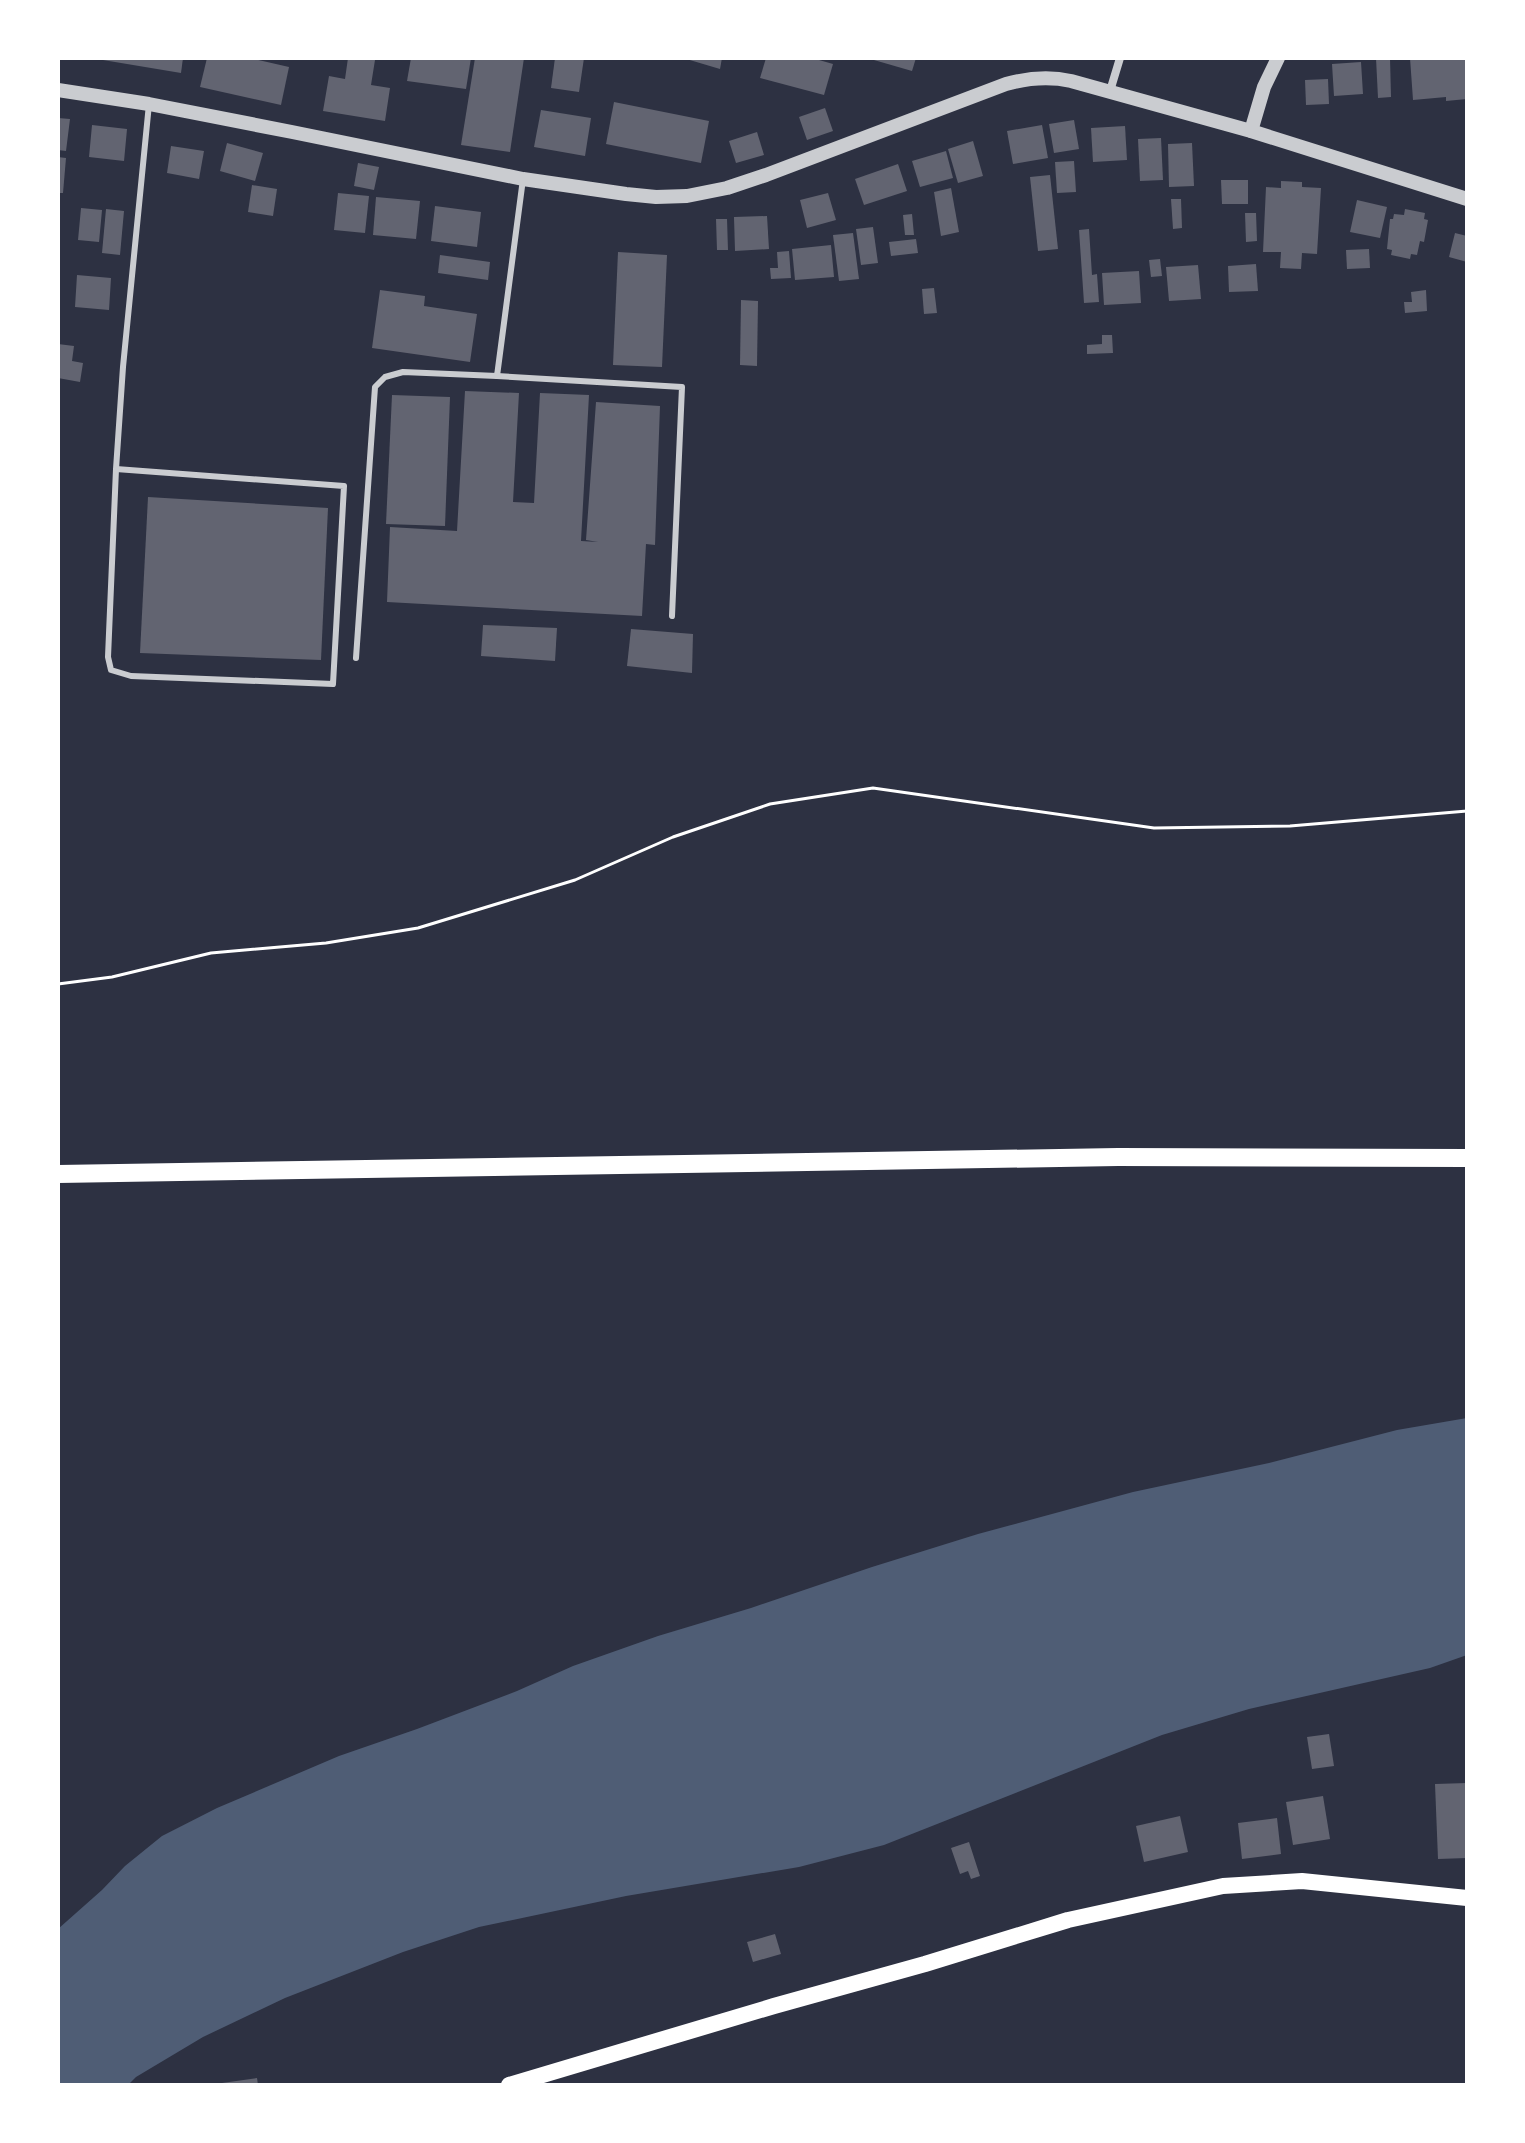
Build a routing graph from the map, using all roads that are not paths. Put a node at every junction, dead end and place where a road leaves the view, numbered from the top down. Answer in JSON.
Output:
{"nodes":[{"id":1,"x":1120,"y":58,"type":"edge"},
{"id":2,"x":1278,"y":58,"type":"edge"},
{"id":3,"x":58,"y":90,"type":"edge"},
{"id":4,"x":1110,"y":91,"type":"junction"},
{"id":5,"x":149,"y":104,"type":"junction"},
{"id":6,"x":1251,"y":131,"type":"junction"},
{"id":7,"x":523,"y":179,"type":"junction"},
{"id":8,"x":1467,"y":199,"type":"edge"},
{"id":9,"x":497,"y":376,"type":"junction"},
{"id":10,"x":116,"y":469,"type":"junction"},
{"id":11,"x":672,"y":616,"type":"dead end"},
{"id":12,"x":356,"y":658,"type":"dead end"},
{"id":13,"x":1467,"y":1158,"type":"edge"},
{"id":14,"x":58,"y":1174,"type":"edge"},
{"id":15,"x":1467,"y":1898,"type":"edge"},
{"id":16,"x":509,"y":2085,"type":"edge"}],
"edges":[{"from":1,"to":4,"type":"street"},
{"from":2,"to":6,"type":"street"},
{"from":3,"to":5,"type":"street"},
{"from":4,"to":6,"type":"street"},
{"from":4,"to":7,"type":"street"},
{"from":5,"to":7,"type":"street"},
{"from":5,"to":10,"type":"lane"},
{"from":6,"to":8,"type":"street"},
{"from":7,"to":9,"type":"lane"},
{"from":9,"to":11,"type":"lane"},
{"from":9,"to":12,"type":"lane"},
{"from":10,"to":10,"type":"lane"},
{"from":13,"to":14,"type":"main road"},
{"from":15,"to":16,"type":"main road"}]}
